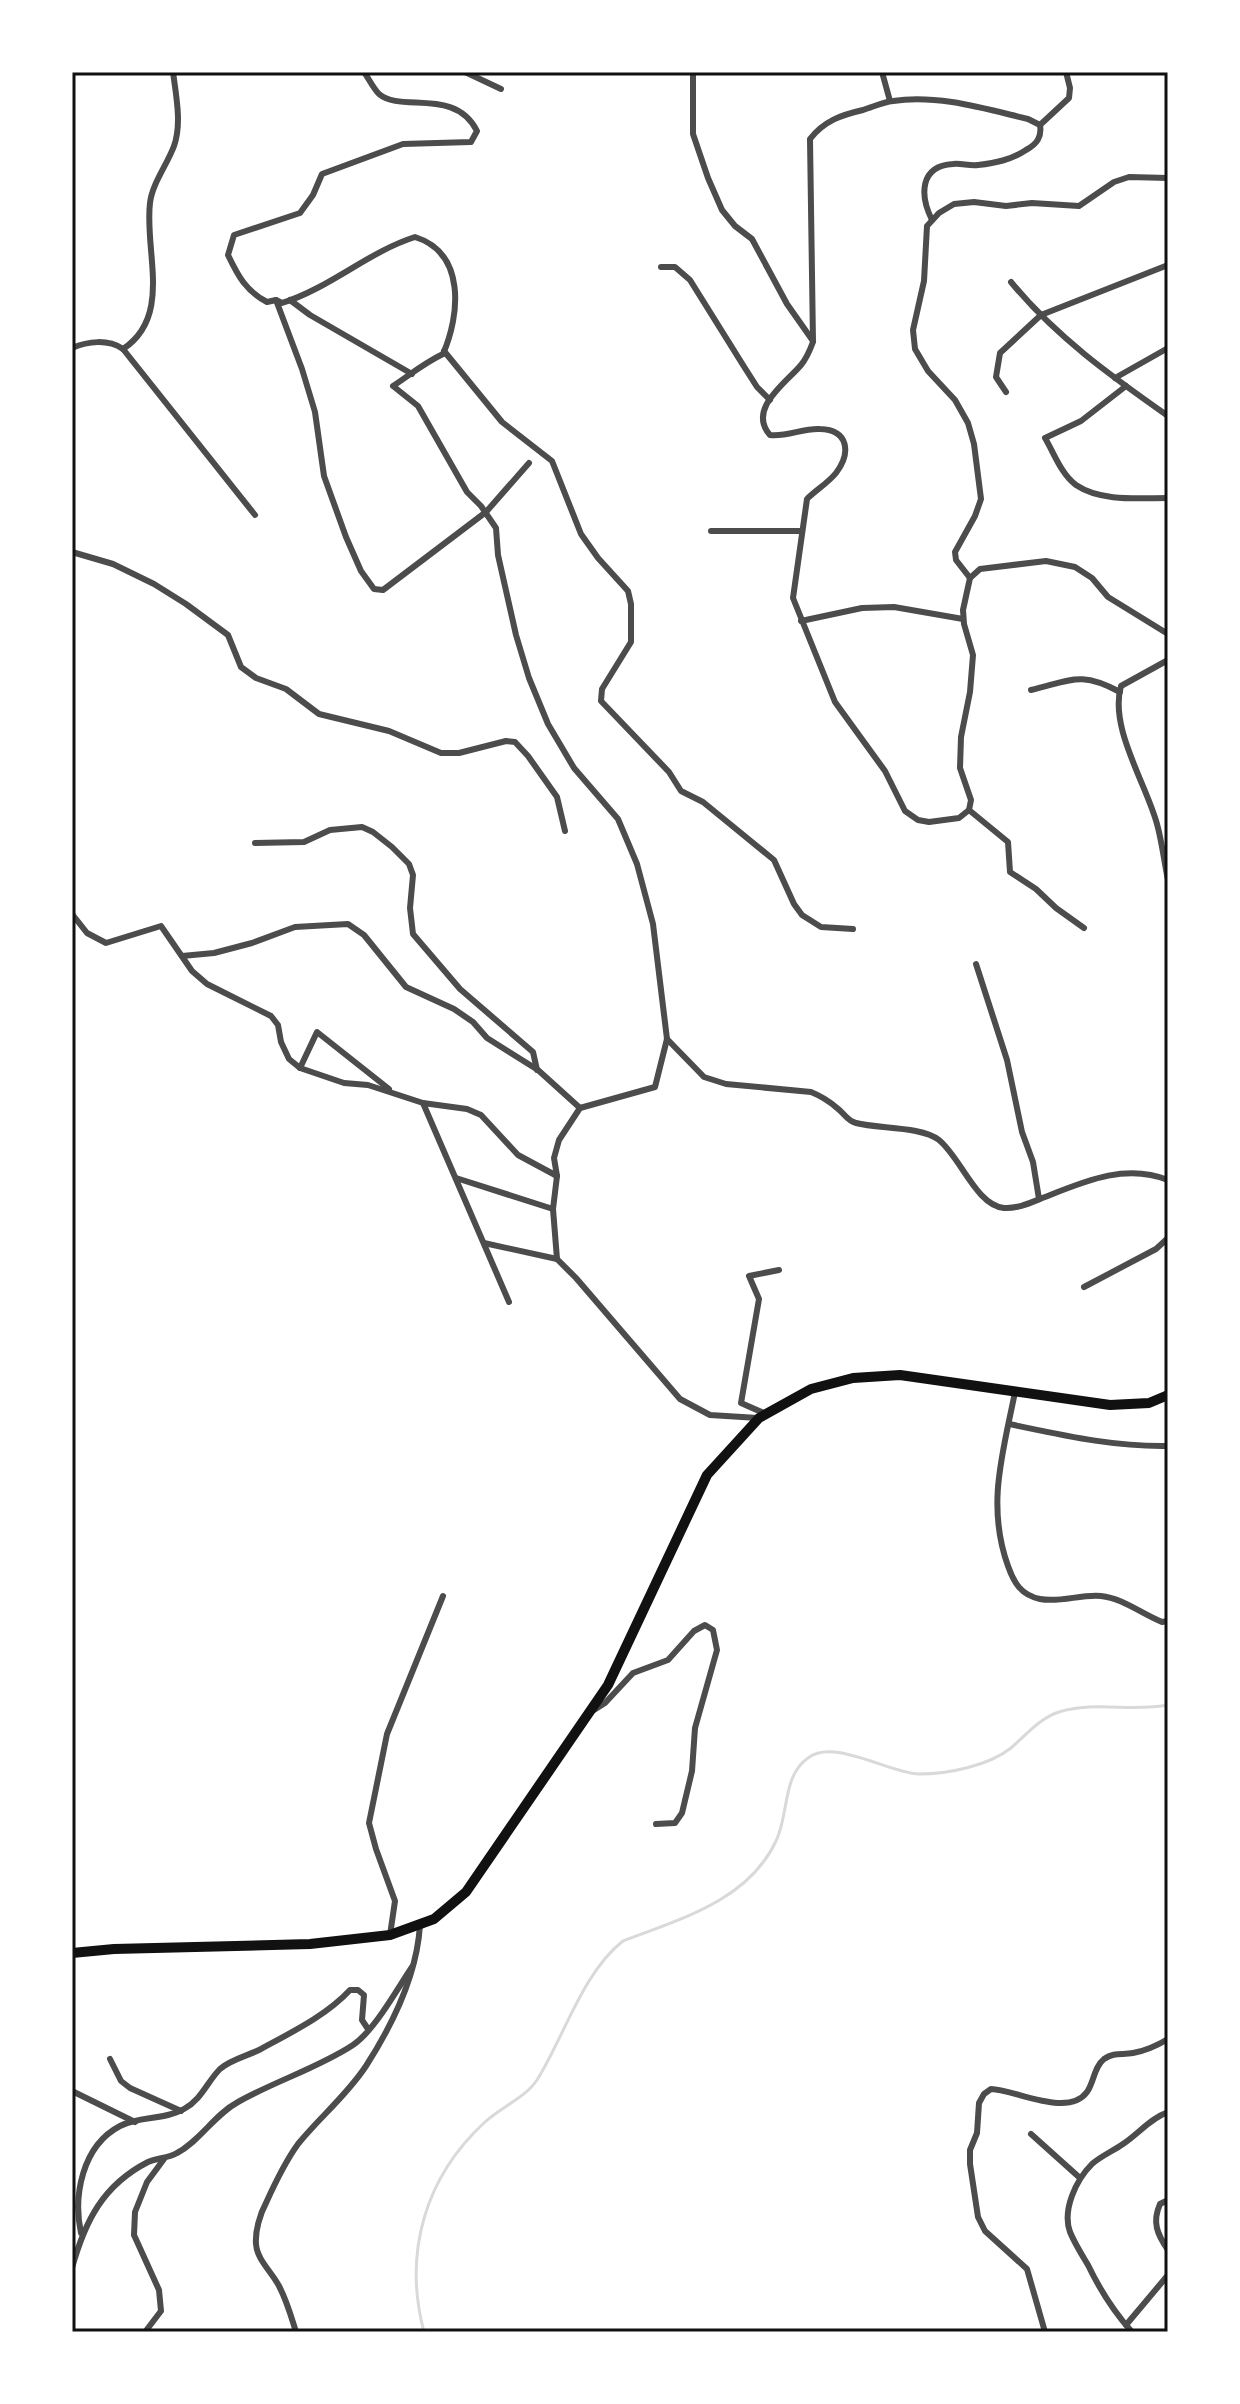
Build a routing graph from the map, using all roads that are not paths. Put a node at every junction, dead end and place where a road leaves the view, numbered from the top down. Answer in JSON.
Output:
{"nodes":[{"id":1,"x":173,"y":72,"type":"edge"},
{"id":2,"x":364,"y":72,"type":"edge"},
{"id":3,"x":465,"y":72,"type":"edge"},
{"id":4,"x":693,"y":72,"type":"edge"},
{"id":5,"x":882,"y":72,"type":"edge"},
{"id":6,"x":1066,"y":72,"type":"edge"},
{"id":7,"x":501,"y":89,"type":"dead end"},
{"id":8,"x":890,"y":101,"type":"junction"},
{"id":9,"x":1040,"y":125,"type":"junction"},
{"id":10,"x":1168,"y":178,"type":"edge"},
{"id":11,"x":932,"y":220,"type":"junction"},
{"id":12,"x":1168,"y":265,"type":"edge"},
{"id":13,"x":661,"y":267,"type":"dead end"},
{"id":14,"x":1011,"y":282,"type":"dead end"},
{"id":15,"x":276,"y":300,"type":"junction"},
{"id":16,"x":290,"y":300,"type":"junction"},
{"id":17,"x":1041,"y":315,"type":"junction"},
{"id":18,"x":813,"y":342,"type":"junction"},
{"id":19,"x":72,"y":348,"type":"edge"},
{"id":20,"x":1168,"y":348,"type":"edge"},
{"id":21,"x":123,"y":349,"type":"junction"},
{"id":22,"x":444,"y":351,"type":"junction"},
{"id":23,"x":412,"y":374,"type":"junction"},
{"id":24,"x":1115,"y":378,"type":"junction"},
{"id":25,"x":1126,"y":386,"type":"junction"},
{"id":26,"x":1006,"y":392,"type":"dead end"},
{"id":27,"x":770,"y":400,"type":"junction"},
{"id":28,"x":1168,"y":416,"type":"edge"},
{"id":29,"x":529,"y":463,"type":"dead end"},
{"id":30,"x":1168,"y":498,"type":"edge"},
{"id":31,"x":486,"y":512,"type":"junction"},
{"id":32,"x":255,"y":515,"type":"dead end"},
{"id":33,"x":711,"y":531,"type":"dead end"},
{"id":34,"x":801,"y":531,"type":"junction"},
{"id":35,"x":72,"y":552,"type":"edge"},
{"id":36,"x":970,"y":578,"type":"junction"},
{"id":37,"x":963,"y":619,"type":"junction"},
{"id":38,"x":801,"y":621,"type":"junction"},
{"id":39,"x":1168,"y":634,"type":"edge"},
{"id":40,"x":1168,"y":660,"type":"edge"},
{"id":41,"x":1031,"y":690,"type":"dead end"},
{"id":42,"x":1120,"y":692,"type":"junction"},
{"id":43,"x":969,"y":810,"type":"junction"},
{"id":44,"x":565,"y":831,"type":"dead end"},
{"id":45,"x":255,"y":843,"type":"dead end"},
{"id":46,"x":1168,"y":880,"type":"edge"},
{"id":47,"x":72,"y":914,"type":"edge"},
{"id":48,"x":1084,"y":928,"type":"dead end"},
{"id":49,"x":853,"y":929,"type":"dead end"},
{"id":50,"x":182,"y":956,"type":"junction"},
{"id":51,"x":976,"y":964,"type":"dead end"},
{"id":52,"x":667,"y":1039,"type":"junction"},
{"id":53,"x":300,"y":1068,"type":"junction"},
{"id":54,"x":538,"y":1070,"type":"junction"},
{"id":55,"x":394,"y":1092,"type":"junction"},
{"id":56,"x":423,"y":1103,"type":"junction"},
{"id":57,"x":580,"y":1108,"type":"junction"},
{"id":58,"x":557,"y":1176,"type":"junction"},
{"id":59,"x":456,"y":1178,"type":"junction"},
{"id":60,"x":1168,"y":1180,"type":"edge"},
{"id":61,"x":1039,"y":1199,"type":"junction"},
{"id":62,"x":553,"y":1209,"type":"junction"},
{"id":63,"x":1168,"y":1238,"type":"edge"},
{"id":64,"x":484,"y":1243,"type":"junction"},
{"id":65,"x":557,"y":1259,"type":"junction"},
{"id":66,"x":779,"y":1270,"type":"dead end"},
{"id":67,"x":1084,"y":1287,"type":"dead end"},
{"id":68,"x":509,"y":1302,"type":"dead end"},
{"id":69,"x":1015,"y":1392,"type":"junction"},
{"id":70,"x":1168,"y":1395,"type":"edge"},
{"id":71,"x":762,"y":1416,"type":"junction"},
{"id":72,"x":1009,"y":1424,"type":"junction"},
{"id":73,"x":1168,"y":1446,"type":"edge"},
{"id":74,"x":443,"y":1596,"type":"dead end"},
{"id":75,"x":1168,"y":1621,"type":"edge"},
{"id":76,"x":588,"y":1714,"type":"junction"},
{"id":77,"x":656,"y":1824,"type":"dead end"},
{"id":78,"x":420,"y":1925,"type":"junction"},
{"id":79,"x":390,"y":1935,"type":"junction"},
{"id":80,"x":72,"y":1953,"type":"edge"},
{"id":81,"x":412,"y":1967,"type":"junction"},
{"id":82,"x":368,"y":2029,"type":"junction"},
{"id":83,"x":1168,"y":2039,"type":"edge"},
{"id":84,"x":110,"y":2059,"type":"dead end"},
{"id":85,"x":72,"y":2091,"type":"edge"},
{"id":86,"x":181,"y":2111,"type":"junction"},
{"id":87,"x":1168,"y":2112,"type":"edge"},
{"id":88,"x":135,"y":2122,"type":"junction"},
{"id":89,"x":1031,"y":2134,"type":"dead end"},
{"id":90,"x":166,"y":2157,"type":"junction"},
{"id":91,"x":1080,"y":2178,"type":"junction"},
{"id":92,"x":1168,"y":2200,"type":"edge"},
{"id":93,"x":81,"y":2233,"type":"junction"},
{"id":94,"x":1168,"y":2250,"type":"edge"},
{"id":95,"x":72,"y":2268,"type":"edge"},
{"id":96,"x":1168,"y":2275,"type":"edge"},
{"id":97,"x":1126,"y":2325,"type":"junction"},
{"id":98,"x":145,"y":2332,"type":"edge"},
{"id":99,"x":296,"y":2332,"type":"edge"},
{"id":100,"x":1045,"y":2332,"type":"edge"},
{"id":101,"x":1132,"y":2332,"type":"edge"}],
"edges":[{"from":1,"to":21,"type":"street"},
{"from":2,"to":15,"type":"street"},
{"from":3,"to":7,"type":"street"},
{"from":4,"to":18,"type":"street"},
{"from":5,"to":8,"type":"street"},
{"from":6,"to":9,"type":"street"},
{"from":8,"to":9,"type":"street"},
{"from":8,"to":18,"type":"street"},
{"from":9,"to":11,"type":"street"},
{"from":10,"to":11,"type":"street"},
{"from":11,"to":36,"type":"street"},
{"from":12,"to":17,"type":"street"},
{"from":13,"to":27,"type":"street"},
{"from":14,"to":17,"type":"street"},
{"from":15,"to":16,"type":"street"},
{"from":15,"to":31,"type":"street"},
{"from":16,"to":22,"type":"street"},
{"from":16,"to":23,"type":"street"},
{"from":17,"to":24,"type":"street"},
{"from":17,"to":26,"type":"street"},
{"from":18,"to":27,"type":"street"},
{"from":19,"to":21,"type":"street"},
{"from":20,"to":24,"type":"street"},
{"from":21,"to":32,"type":"street"},
{"from":22,"to":23,"type":"street"},
{"from":22,"to":49,"type":"street"},
{"from":23,"to":31,"type":"street"},
{"from":24,"to":25,"type":"street"},
{"from":25,"to":28,"type":"street"},
{"from":25,"to":30,"type":"street"},
{"from":27,"to":34,"type":"street"},
{"from":29,"to":31,"type":"street"},
{"from":31,"to":52,"type":"street"},
{"from":33,"to":34,"type":"street"},
{"from":34,"to":38,"type":"street"},
{"from":35,"to":44,"type":"street"},
{"from":36,"to":37,"type":"street"},
{"from":36,"to":39,"type":"street"},
{"from":37,"to":38,"type":"street"},
{"from":37,"to":43,"type":"street"},
{"from":38,"to":43,"type":"street"},
{"from":40,"to":42,"type":"street"},
{"from":41,"to":42,"type":"street"},
{"from":42,"to":46,"type":"street"},
{"from":43,"to":48,"type":"street"},
{"from":45,"to":54,"type":"street"},
{"from":47,"to":50,"type":"street"},
{"from":50,"to":53,"type":"street"},
{"from":50,"to":54,"type":"street"},
{"from":51,"to":61,"type":"street"},
{"from":52,"to":57,"type":"street"},
{"from":52,"to":61,"type":"street"},
{"from":53,"to":55,"type":"street"},
{"from":53,"to":55,"type":"street"},
{"from":54,"to":57,"type":"street"},
{"from":55,"to":56,"type":"street"},
{"from":56,"to":58,"type":"street"},
{"from":56,"to":59,"type":"street"},
{"from":57,"to":58,"type":"street"},
{"from":58,"to":62,"type":"street"},
{"from":59,"to":62,"type":"street"},
{"from":59,"to":64,"type":"street"},
{"from":60,"to":61,"type":"street"},
{"from":62,"to":65,"type":"street"},
{"from":63,"to":67,"type":"street"},
{"from":64,"to":65,"type":"street"},
{"from":64,"to":68,"type":"street"},
{"from":65,"to":71,"type":"street"},
{"from":66,"to":71,"type":"street"},
{"from":69,"to":70,"type":"main road"},
{"from":69,"to":71,"type":"main road"},
{"from":69,"to":72,"type":"street"},
{"from":71,"to":76,"type":"main road"},
{"from":72,"to":73,"type":"street"},
{"from":72,"to":75,"type":"street"},
{"from":74,"to":79,"type":"street"},
{"from":76,"to":77,"type":"street"},
{"from":76,"to":78,"type":"main road"},
{"from":78,"to":79,"type":"main road"},
{"from":78,"to":81,"type":"street"},
{"from":79,"to":80,"type":"main road"},
{"from":81,"to":82,"type":"street"},
{"from":81,"to":99,"type":"street"},
{"from":82,"to":86,"type":"street"},
{"from":82,"to":90,"type":"street"},
{"from":83,"to":100,"type":"street"},
{"from":84,"to":86,"type":"street"},
{"from":85,"to":88,"type":"street"},
{"from":86,"to":88,"type":"street"},
{"from":87,"to":91,"type":"street"},
{"from":88,"to":93,"type":"street"},
{"from":89,"to":91,"type":"street"},
{"from":90,"to":93,"type":"street"},
{"from":90,"to":98,"type":"street"},
{"from":91,"to":97,"type":"street"},
{"from":92,"to":94,"type":"street"},
{"from":93,"to":95,"type":"street"},
{"from":96,"to":97,"type":"street"},
{"from":97,"to":101,"type":"street"}]}
